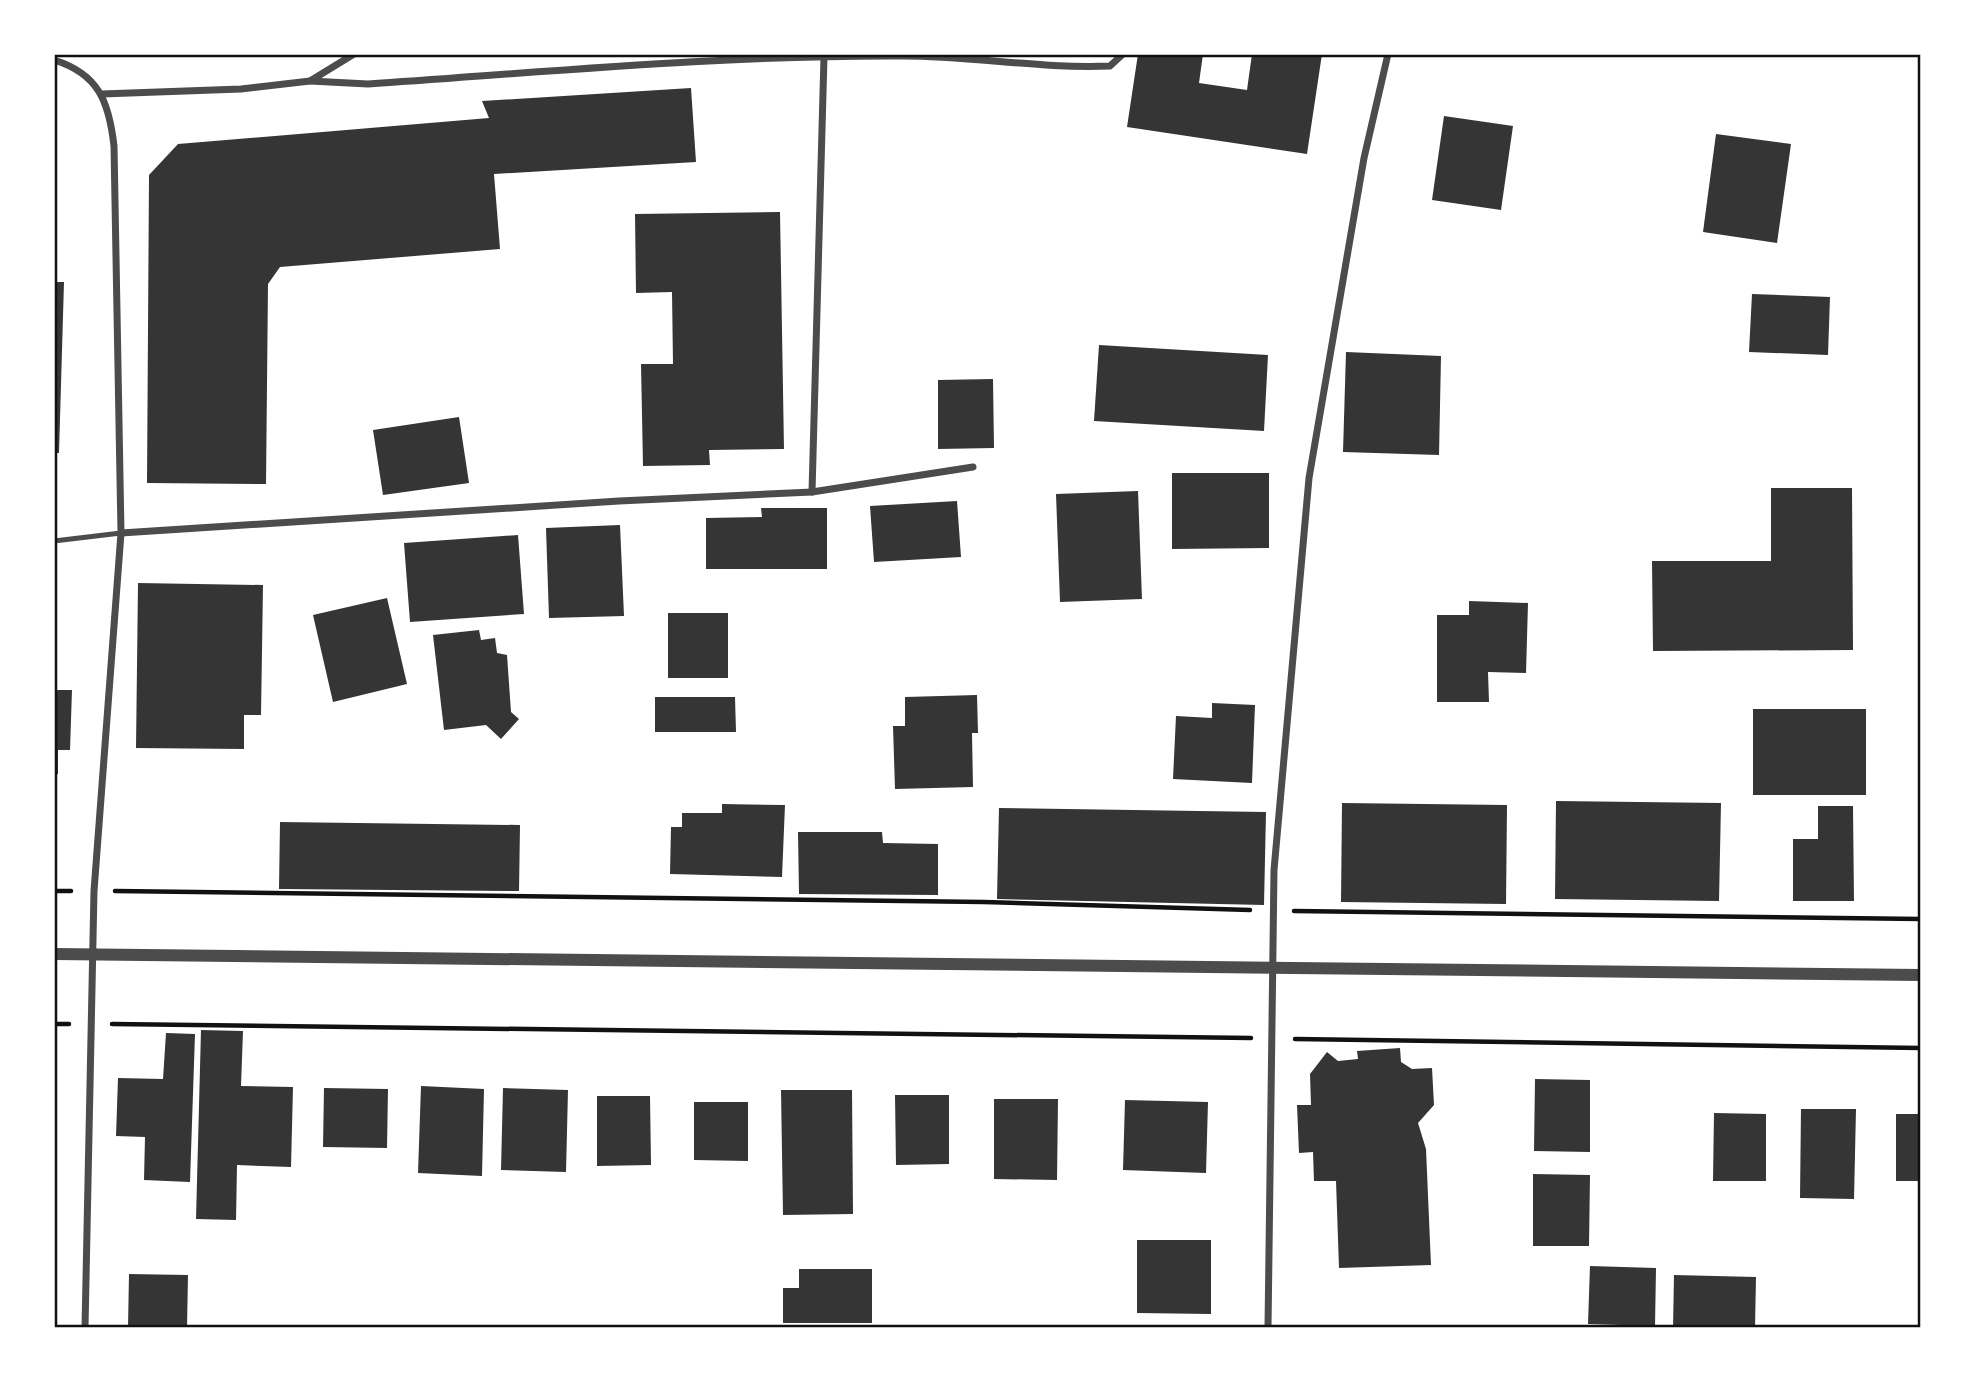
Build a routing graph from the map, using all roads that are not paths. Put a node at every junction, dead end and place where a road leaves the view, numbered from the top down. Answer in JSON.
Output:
{"nodes":[{"id":1,"x":354,"y":54,"type":"edge"},
{"id":2,"x":1123,"y":54,"type":"edge"},
{"id":3,"x":1388,"y":54,"type":"edge"},
{"id":4,"x":824,"y":57,"type":"junction"},
{"id":5,"x":54,"y":60,"type":"edge"},
{"id":6,"x":310,"y":81,"type":"junction"},
{"id":7,"x":102,"y":94,"type":"junction"},
{"id":8,"x":973,"y":467,"type":"dead end"},
{"id":9,"x":812,"y":492,"type":"junction"},
{"id":10,"x":121,"y":533,"type":"junction"},
{"id":11,"x":54,"y":541,"type":"edge"},
{"id":12,"x":54,"y":954,"type":"edge"},
{"id":13,"x":93,"y":954,"type":"junction"},
{"id":14,"x":1270,"y":969,"type":"junction"},
{"id":15,"x":1921,"y":975,"type":"edge"},
{"id":16,"x":85,"y":1328,"type":"edge"},
{"id":17,"x":1268,"y":1328,"type":"edge"}],
"edges":[{"from":1,"to":6,"type":"street"},
{"from":2,"to":4,"type":"street"},
{"from":3,"to":14,"type":"street"},
{"from":4,"to":6,"type":"street"},
{"from":4,"to":9,"type":"street"},
{"from":5,"to":7,"type":"street"},
{"from":6,"to":7,"type":"street"},
{"from":7,"to":10,"type":"street"},
{"from":8,"to":9,"type":"street"},
{"from":9,"to":10,"type":"street"},
{"from":10,"to":11,"type":"lane"},
{"from":10,"to":13,"type":"street"},
{"from":12,"to":13,"type":"street"},
{"from":13,"to":14,"type":"street"},
{"from":13,"to":16,"type":"street"},
{"from":14,"to":15,"type":"street"},
{"from":14,"to":17,"type":"street"}]}
